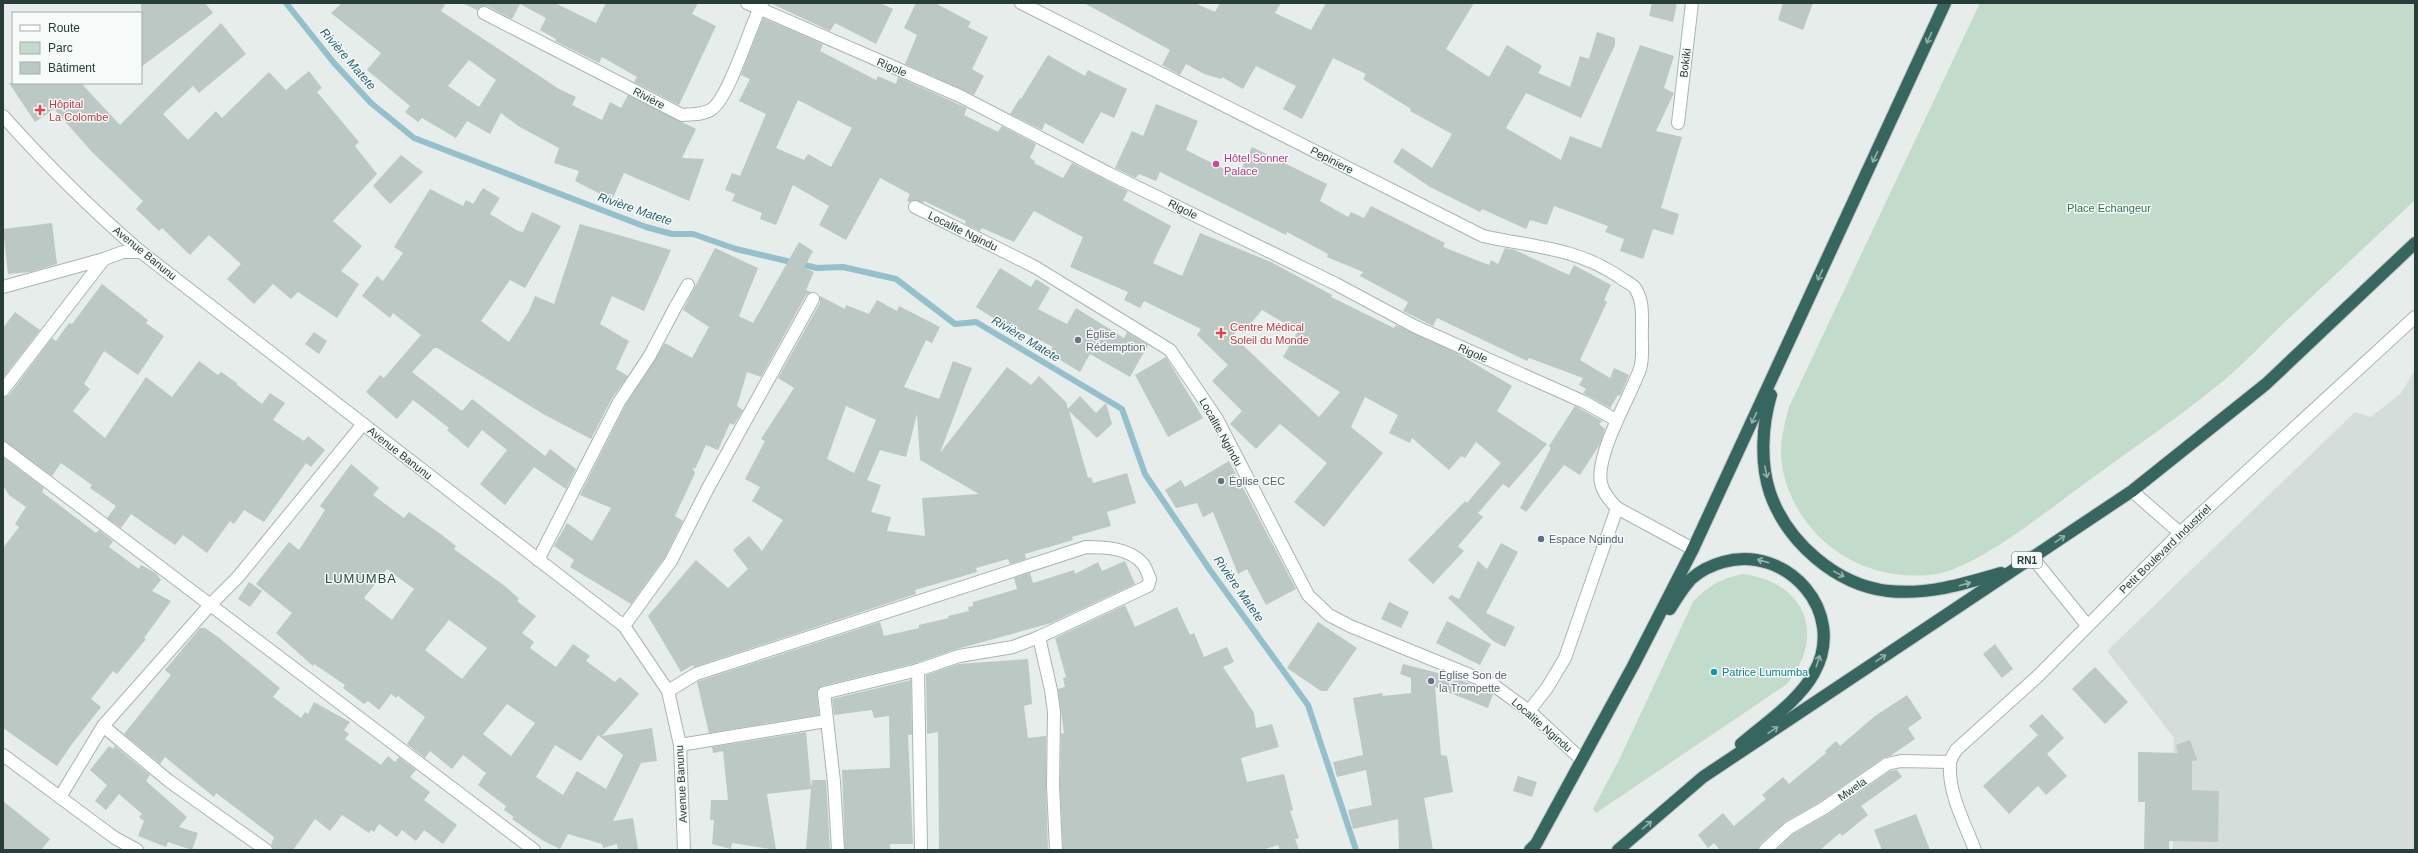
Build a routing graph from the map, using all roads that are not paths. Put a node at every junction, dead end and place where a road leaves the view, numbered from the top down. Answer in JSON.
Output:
{"nodes":[{"id":1,"x":748,"y":3,"type":"edge"},
{"id":2,"x":1021,"y":3,"type":"edge"},
{"id":3,"x":1692,"y":3,"type":"edge"},
{"id":4,"x":1945,"y":3,"type":"edge"},
{"id":5,"x":761,"y":6,"type":"edge"},
{"id":6,"x":484,"y":13,"type":"dead end"},
{"id":7,"x":3,"y":116,"type":"edge"},
{"id":8,"x":1678,"y":123,"type":"dead end"},
{"id":9,"x":915,"y":207,"type":"dead end"},
{"id":10,"x":2415,"y":242,"type":"edge"},
{"id":11,"x":142,"y":252,"type":"junction"},
{"id":12,"x":104,"y":259,"type":"junction"},
{"id":13,"x":688,"y":286,"type":"dead end"},
{"id":14,"x":3,"y":288,"type":"edge"},
{"id":15,"x":813,"y":299,"type":"dead end"},
{"id":16,"x":2415,"y":317,"type":"edge"},
{"id":17,"x":1785,"y":352,"type":"junction"},
{"id":18,"x":3,"y":390,"type":"edge"},
{"id":19,"x":1616,"y":420,"type":"junction"},
{"id":20,"x":363,"y":424,"type":"junction"},
{"id":21,"x":3,"y":448,"type":"edge"},
{"id":22,"x":2132,"y":491,"type":"junction"},
{"id":23,"x":1617,"y":508,"type":"junction"},
{"id":24,"x":2180,"y":533,"type":"junction"},
{"id":25,"x":1693,"y":549,"type":"junction"},
{"id":26,"x":2032,"y":557,"type":"junction"},
{"id":27,"x":538,"y":560,"type":"junction"},
{"id":28,"x":2013,"y":570,"type":"junction"},
{"id":29,"x":210,"y":605,"type":"junction"},
{"id":30,"x":2087,"y":625,"type":"junction"},
{"id":31,"x":624,"y":626,"type":"junction"},
{"id":32,"x":1039,"y":637,"type":"junction"},
{"id":33,"x":1633,"y":666,"type":"junction"},
{"id":34,"x":918,"y":670,"type":"junction"},
{"id":35,"x":668,"y":691,"type":"junction"},
{"id":36,"x":1529,"y":711,"type":"junction"},
{"id":37,"x":826,"y":721,"type":"junction"},
{"id":38,"x":102,"y":726,"type":"junction"},
{"id":39,"x":680,"y":745,"type":"junction"},
{"id":40,"x":3,"y":755,"type":"edge"},
{"id":41,"x":1582,"y":760,"type":"junction"},
{"id":42,"x":1950,"y":762,"type":"junction"},
{"id":43,"x":1704,"y":777,"type":"junction"},
{"id":44,"x":60,"y":797,"type":"junction"},
{"id":45,"x":1533,"y":847,"type":"edge"},
{"id":46,"x":137,"y":850,"type":"edge"},
{"id":47,"x":266,"y":850,"type":"edge"},
{"id":48,"x":534,"y":850,"type":"edge"},
{"id":49,"x":684,"y":850,"type":"edge"},
{"id":50,"x":838,"y":850,"type":"edge"},
{"id":51,"x":921,"y":850,"type":"edge"},
{"id":52,"x":1056,"y":850,"type":"edge"},
{"id":53,"x":1618,"y":850,"type":"edge"},
{"id":54,"x":1766,"y":850,"type":"edge"},
{"id":55,"x":1975,"y":850,"type":"edge"}],
"edges":[{"from":1,"to":5,"type":"street","name":"Rigole"},
{"from":2,"to":19,"type":"street","name":"Pepiniere"},
{"from":3,"to":8,"type":"street","name":"Bokiki"},
{"from":4,"to":17,"type":"highway","one_way":true},
{"from":5,"to":6,"type":"street","name":"Rivière"},
{"from":5,"to":19,"type":"street","name":"Rigole"},
{"from":7,"to":11,"type":"street","name":"Avenue Banunu"},
{"from":9,"to":36,"type":"street","name":"Localite Ngindu"},
{"from":10,"to":22,"type":"highway","number":"RN1"},
{"from":11,"to":12,"type":"street"},
{"from":11,"to":20,"type":"street","name":"Avenue Banunu"},
{"from":12,"to":14,"type":"street"},
{"from":12,"to":18,"type":"street"},
{"from":13,"to":27,"type":"street"},
{"from":15,"to":31,"type":"street"},
{"from":16,"to":24,"type":"street","name":"Petit Boulevard Industriel"},
{"from":17,"to":25,"type":"highway","one_way":true},
{"from":17,"to":28,"type":"highway","one_way":true},
{"from":19,"to":23,"type":"street"},
{"from":20,"to":27,"type":"street","name":"Avenue Banunu"},
{"from":20,"to":29,"type":"street"},
{"from":21,"to":29,"type":"street"},
{"from":22,"to":24,"type":"street"},
{"from":26,"to":22,"type":"highway","number":"RN1","one_way":true},
{"from":23,"to":25,"type":"street"},
{"from":23,"to":36,"type":"street"},
{"from":24,"to":30,"type":"street","name":"Petit Boulevard Industriel"},
{"from":25,"to":33,"type":"highway"},
{"from":26,"to":28,"type":"highway","number":"RN1"},
{"from":26,"to":30,"type":"street"},
{"from":27,"to":31,"type":"street","name":"Avenue Banunu"},
{"from":43,"to":28,"type":"highway","number":"RN1","one_way":true},
{"from":29,"to":38,"type":"street"},
{"from":29,"to":48,"type":"street"},
{"from":30,"to":42,"type":"street","name":"Petit Boulevard Industriel"},
{"from":31,"to":35,"type":"street","name":"Avenue Banunu"},
{"from":32,"to":34,"type":"street"},
{"from":32,"to":35,"type":"street"},
{"from":32,"to":52,"type":"street"},
{"from":33,"to":41,"type":"highway"},
{"from":43,"to":33,"type":"highway","one_way":true},
{"from":34,"to":37,"type":"street"},
{"from":34,"to":51,"type":"street"},
{"from":35,"to":39,"type":"street","name":"Avenue Banunu"},
{"from":36,"to":41,"type":"street","name":"Localite Ngindu"},
{"from":37,"to":39,"type":"street"},
{"from":37,"to":50,"type":"street"},
{"from":38,"to":44,"type":"street"},
{"from":38,"to":47,"type":"street"},
{"from":39,"to":49,"type":"street","name":"Avenue Banunu"},
{"from":40,"to":44,"type":"street"},
{"from":41,"to":45,"type":"highway"},
{"from":42,"to":54,"type":"street","name":"Mwela"},
{"from":42,"to":55,"type":"street"},
{"from":53,"to":43,"type":"highway","number":"RN1","one_way":true},
{"from":44,"to":46,"type":"street"}]}
